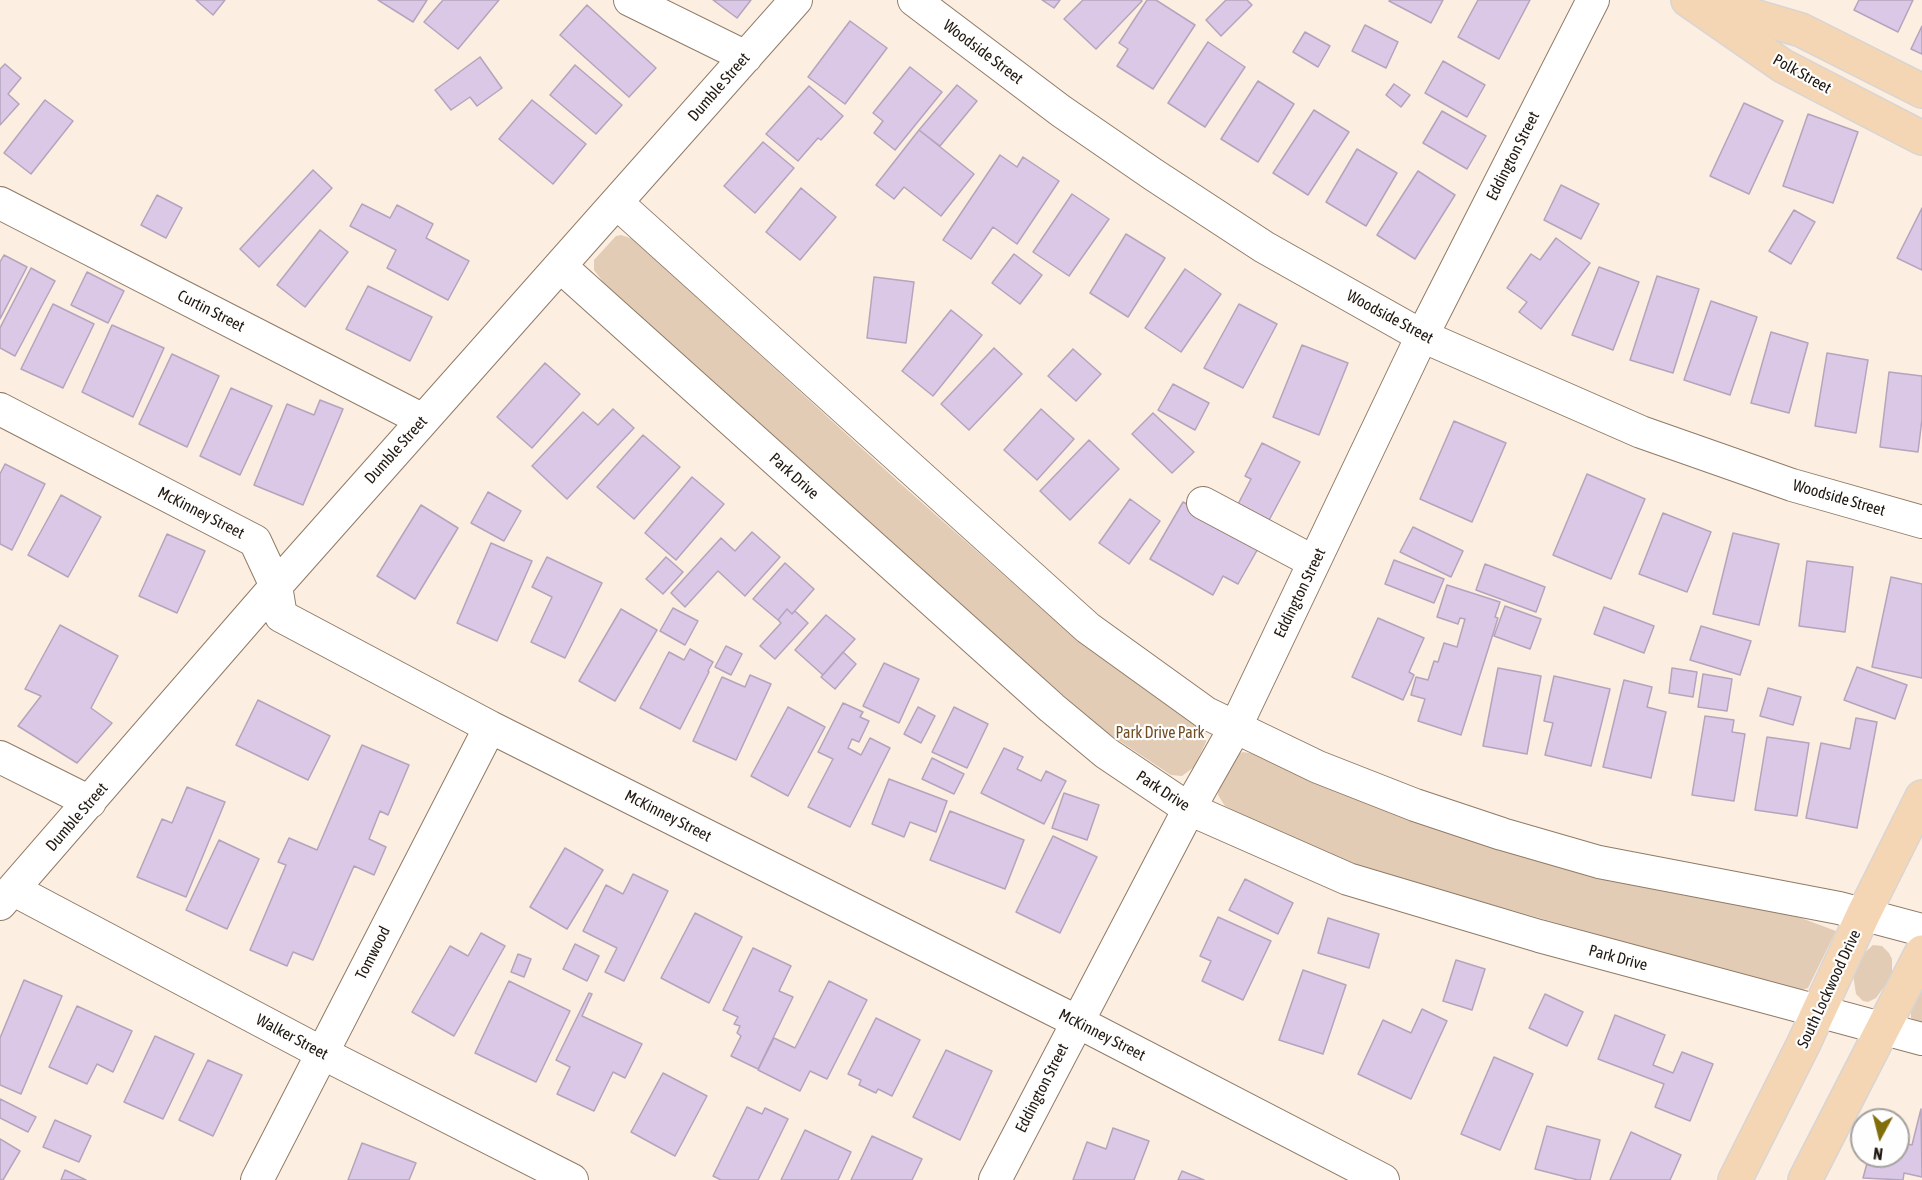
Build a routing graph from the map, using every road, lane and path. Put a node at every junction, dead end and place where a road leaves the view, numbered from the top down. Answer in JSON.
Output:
{"nodes":[{"id":1,"x":630,"y":0,"type":"edge"},
{"id":2,"x":796,"y":0,"type":"edge"},
{"id":3,"x":914,"y":0,"type":"edge"},
{"id":4,"x":1593,"y":0,"type":"edge"},
{"id":5,"x":1688,"y":0,"type":"edge"},
{"id":6,"x":1700,"y":0,"type":"edge"},
{"id":7,"x":746,"y":57,"type":"junction"},
{"id":8,"x":1922,"y":92,"type":"edge"},
{"id":9,"x":1922,"y":138,"type":"edge"},
{"id":10,"x":0,"y":203,"type":"edge"},
{"id":11,"x":617,"y":203,"type":"junction"},
{"id":12,"x":560,"y":266,"type":"junction"},
{"id":13,"x":1422,"y":336,"type":"junction"},
{"id":14,"x":0,"y":409,"type":"edge"},
{"id":15,"x":423,"y":420,"type":"junction"},
{"id":16,"x":1203,"y":503,"type":"dead end"},
{"id":17,"x":1922,"y":522,"type":"edge"},
{"id":18,"x":1314,"y":562,"type":"junction"},
{"id":19,"x":276,"y":586,"type":"junction"},
{"id":20,"x":490,"y":727,"type":"junction"},
{"id":21,"x":1235,"y":728,"type":"junction"},
{"id":22,"x":0,"y":757,"type":"edge"},
{"id":23,"x":1922,"y":797,"type":"edge"},
{"id":24,"x":90,"y":802,"type":"junction"},
{"id":25,"x":1189,"y":809,"type":"junction"},
{"id":26,"x":7,"y":897,"type":"edge"},
{"id":27,"x":1863,"y":915,"type":"junction"},
{"id":28,"x":1922,"y":930,"type":"edge"},
{"id":29,"x":1922,"y":952,"type":"edge"},
{"id":30,"x":1819,"y":1012,"type":"junction"},
{"id":31,"x":1076,"y":1021,"type":"junction"},
{"id":32,"x":1884,"y":1029,"type":"junction"},
{"id":33,"x":1922,"y":1039,"type":"edge"},
{"id":34,"x":322,"y":1053,"type":"junction"},
{"id":35,"x":257,"y":1180,"type":"edge"},
{"id":36,"x":572,"y":1180,"type":"edge"},
{"id":37,"x":995,"y":1180,"type":"edge"},
{"id":38,"x":1383,"y":1180,"type":"edge"},
{"id":39,"x":1735,"y":1180,"type":"edge"},
{"id":40,"x":1805,"y":1180,"type":"edge"}],
"edges":[{"from":1,"to":7,"type":"street"},
{"from":2,"to":7,"type":"street","name":"Dumble Street"},
{"from":3,"to":13,"type":"street","name":"Woodside Street"},
{"from":4,"to":13,"type":"street","name":"Eddington Street"},
{"from":5,"to":9,"type":"main road","name":"Polk Street"},
{"from":6,"to":8,"type":"main road"},
{"from":7,"to":11,"type":"street","name":"Dumble Street"},
{"from":10,"to":15,"type":"street","name":"Curtin Street"},
{"from":11,"to":12,"type":"street","name":"Dumble Street"},
{"from":11,"to":21,"type":"street"},
{"from":12,"to":15,"type":"street","name":"Dumble Street"},
{"from":12,"to":25,"type":"street","name":"Park Drive"},
{"from":13,"to":17,"type":"street","name":"Woodside Street"},
{"from":13,"to":18,"type":"street","name":"Eddington Street"},
{"from":14,"to":19,"type":"street","name":"McKinney Street"},
{"from":15,"to":19,"type":"street","name":"Dumble Street"},
{"from":16,"to":18,"type":"street"},
{"from":18,"to":21,"type":"street","name":"Eddington Street"},
{"from":19,"to":20,"type":"street","name":"McKinney Street"},
{"from":19,"to":24,"type":"street","name":"Dumble Street"},
{"from":20,"to":31,"type":"street","name":"McKinney Street"},
{"from":20,"to":34,"type":"street","name":"Tomwood"},
{"from":21,"to":25,"type":"street","name":"Eddington Street"},
{"from":21,"to":27,"type":"street"},
{"from":22,"to":24,"type":"street"},
{"from":23,"to":27,"type":"main road","name":"South Lockwood Drive"},
{"from":24,"to":26,"type":"street","name":"Dumble Street"},
{"from":25,"to":30,"type":"street","name":"Park Drive"},
{"from":25,"to":31,"type":"street","name":"Eddington Street"},
{"from":26,"to":34,"type":"street","name":"Walker Street"},
{"from":27,"to":28,"type":"street"},
{"from":27,"to":30,"type":"main road","name":"South Lockwood Drive"},
{"from":29,"to":32,"type":"main road"},
{"from":30,"to":32,"type":"street","name":"Park Drive"},
{"from":30,"to":39,"type":"main road","name":"South Lockwood Drive"},
{"from":31,"to":37,"type":"street","name":"Eddington Street"},
{"from":31,"to":38,"type":"street","name":"McKinney Street"},
{"from":32,"to":33,"type":"street","name":"Park Drive"},
{"from":32,"to":40,"type":"main road"},
{"from":34,"to":35,"type":"street","name":"Tomwood"},
{"from":34,"to":36,"type":"street","name":"Walker Street"}]}
